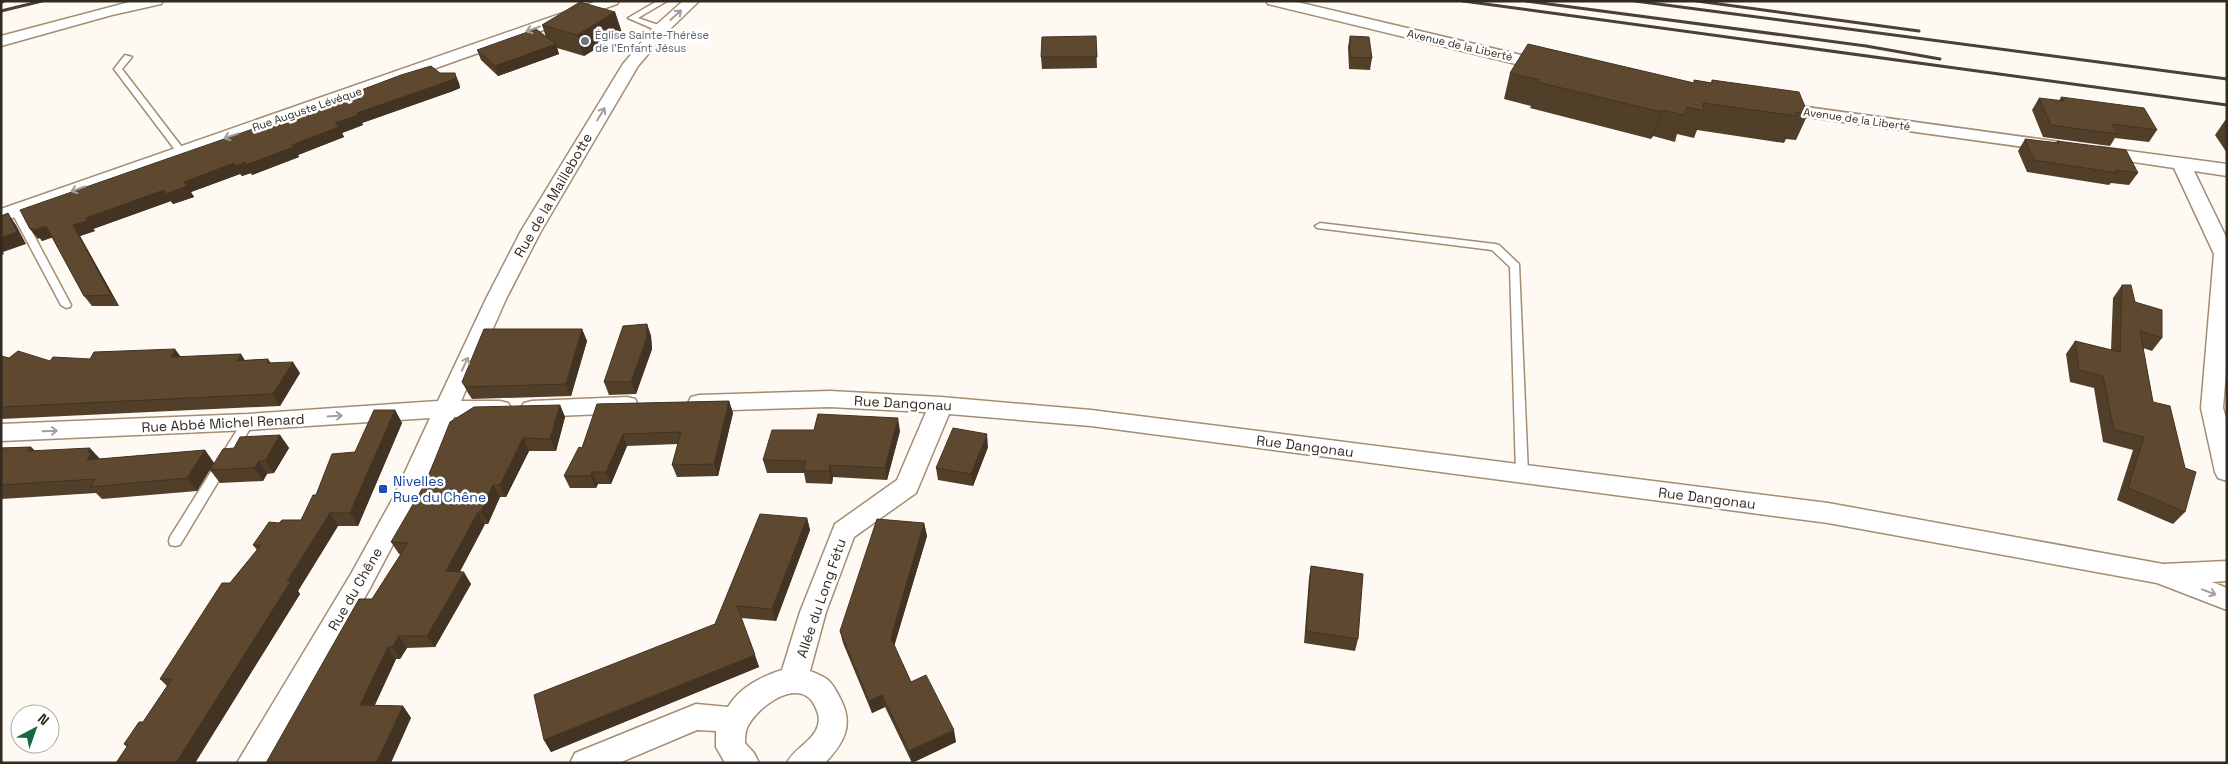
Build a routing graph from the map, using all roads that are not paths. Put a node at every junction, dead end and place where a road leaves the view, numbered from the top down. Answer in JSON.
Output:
{"nodes":[{"id":1,"x":156,"y":1,"type":"edge"},
{"id":2,"x":612,"y":1,"type":"edge"},
{"id":3,"x":663,"y":1,"type":"edge"},
{"id":4,"x":692,"y":1,"type":"edge"},
{"id":5,"x":1273,"y":1,"type":"edge"},
{"id":6,"x":661,"y":29,"type":"junction"},
{"id":7,"x":1,"y":40,"type":"edge"},
{"id":8,"x":128,"y":57,"type":"dead end"},
{"id":9,"x":1569,"y":71,"type":"edge"},
{"id":10,"x":1760,"y":106,"type":"edge"},
{"id":11,"x":2067,"y":148,"type":"edge"},
{"id":12,"x":2086,"y":150,"type":"edge"},
{"id":13,"x":182,"y":153,"type":"junction"},
{"id":14,"x":2182,"y":164,"type":"junction"},
{"id":15,"x":2227,"y":170,"type":"edge"},
{"id":16,"x":9,"y":214,"type":"edge"},
{"id":17,"x":1320,"y":226,"type":"dead end"},
{"id":18,"x":66,"y":305,"type":"dead end"},
{"id":19,"x":677,"y":403,"type":"edge"},
{"id":20,"x":648,"y":404,"type":"edge"},
{"id":21,"x":941,"y":405,"type":"junction"},
{"id":22,"x":445,"y":409,"type":"junction"},
{"id":23,"x":248,"y":422,"type":"junction"},
{"id":24,"x":1,"y":433,"type":"edge"},
{"id":25,"x":2227,"y":472,"type":"edge"},
{"id":26,"x":1522,"y":474,"type":"junction"},
{"id":27,"x":175,"y":541,"type":"dead end"},
{"id":28,"x":2227,"y":571,"type":"edge"},
{"id":29,"x":2159,"y":573,"type":"junction"},
{"id":30,"x":2227,"y":599,"type":"edge"},
{"id":31,"x":793,"y":680,"type":"junction"},
{"id":32,"x":734,"y":720,"type":"junction"},
{"id":33,"x":252,"y":763,"type":"edge"},
{"id":34,"x":585,"y":763,"type":"edge"},
{"id":35,"x":744,"y":763,"type":"edge"},
{"id":36,"x":802,"y":763,"type":"edge"}],
"edges":[{"from":1,"to":7,"type":"street"},
{"from":2,"to":13,"type":"street","name":"Rue Auguste Lévéque","one_way":true},
{"from":3,"to":6,"type":"lane"},
{"from":6,"to":4,"type":"street","name":"Rue de la Maillebotte","one_way":true},
{"from":5,"to":9,"type":"street","name":"Avenue de la Liberté"},
{"from":22,"to":6,"type":"street","name":"Rue de la Maillebotte","one_way":true},
{"from":8,"to":13,"type":"lane"},
{"from":10,"to":11,"type":"street","name":"Avenue de la Liberté"},
{"from":12,"to":14,"type":"street"},
{"from":13,"to":16,"type":"street","name":"Rue Auguste Lévéque","one_way":true},
{"from":14,"to":15,"type":"street"},
{"from":14,"to":25,"type":"street"},
{"from":16,"to":18,"type":"lane"},
{"from":17,"to":26,"type":"lane"},
{"from":19,"to":21,"type":"street","name":"Rue Dangonau"},
{"from":20,"to":22,"type":"street"},
{"from":21,"to":26,"type":"street","name":"Rue Dangonau"},
{"from":21,"to":31,"type":"street","name":"Allée du Long Fétu"},
{"from":23,"to":22,"type":"street","name":"Rue Abbé Michel Renard","one_way":true},
{"from":22,"to":33,"type":"street","name":"Rue du Chêne"},
{"from":24,"to":23,"type":"street","name":"Rue Abbé Michel Renard","one_way":true},
{"from":23,"to":27,"type":"lane"},
{"from":26,"to":29,"type":"street","name":"Rue Dangonau"},
{"from":28,"to":29,"type":"street","name":"Rue Dangonau"},
{"from":29,"to":30,"type":"street","name":"Rue Dangonau","one_way":true},
{"from":31,"to":32,"type":"street"},
{"from":31,"to":36,"type":"street"},
{"from":32,"to":34,"type":"street"},
{"from":32,"to":35,"type":"street"}]}
